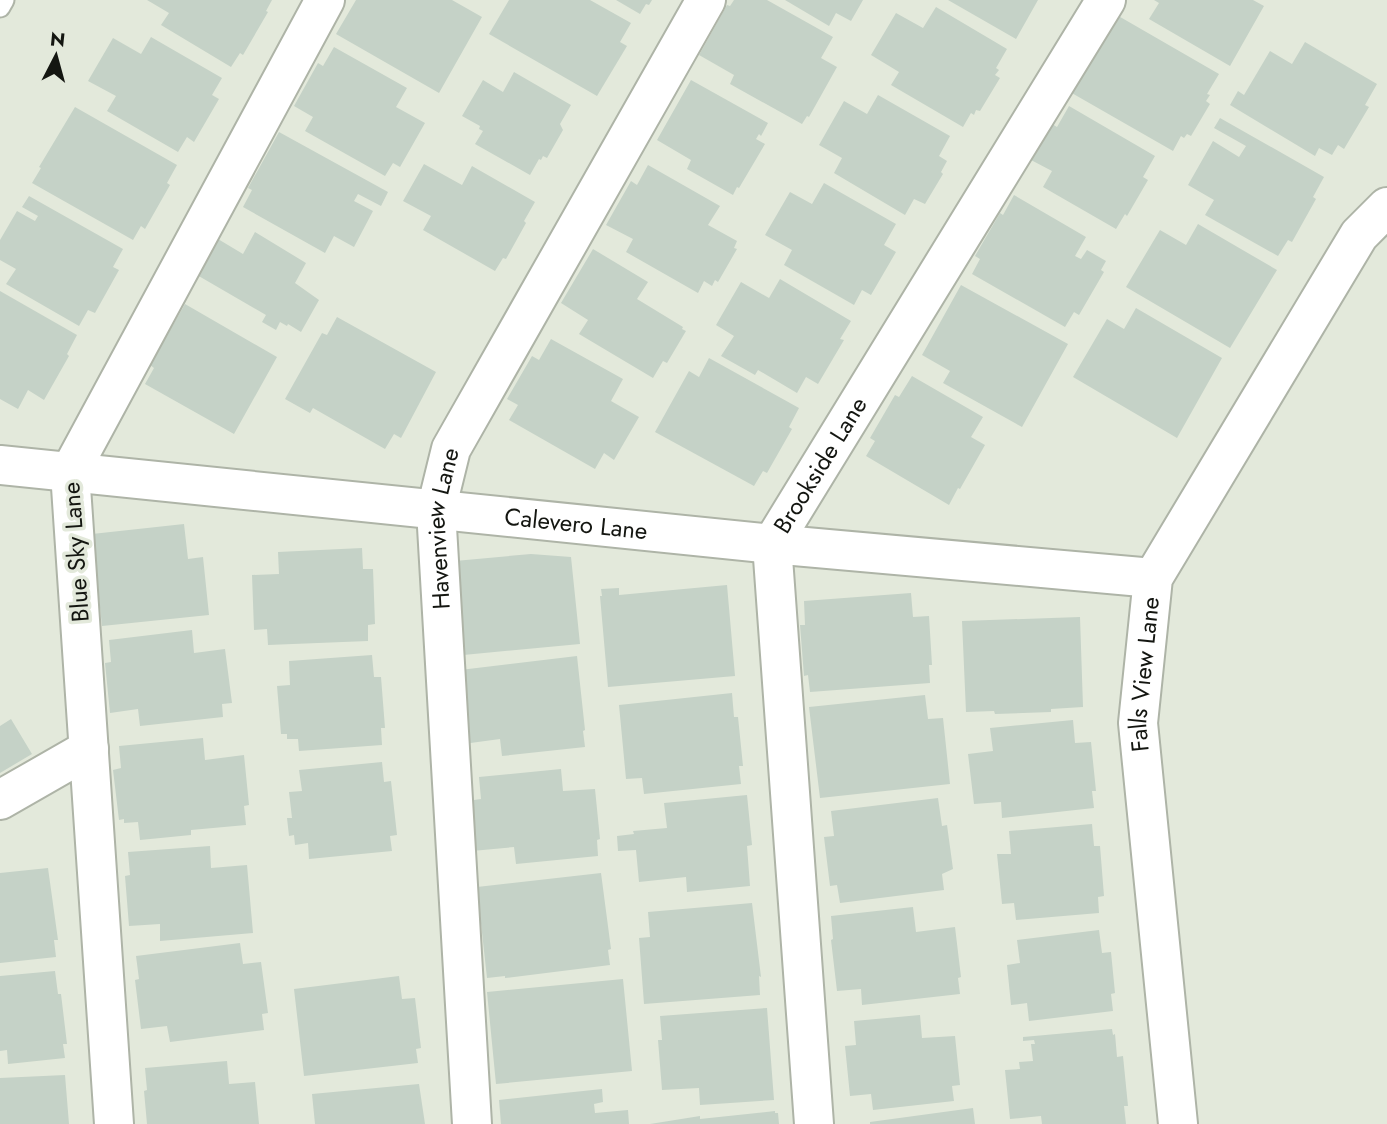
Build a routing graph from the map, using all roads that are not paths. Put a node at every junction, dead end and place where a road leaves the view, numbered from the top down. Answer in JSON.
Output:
{"nodes":[{"id":1,"x":4,"y":0,"type":"edge"},
{"id":2,"x":325,"y":0,"type":"edge"},
{"id":3,"x":706,"y":0,"type":"edge"},
{"id":4,"x":1106,"y":0,"type":"edge"},
{"id":5,"x":0,"y":7,"type":"edge"},
{"id":6,"x":1387,"y":207,"type":"edge"},
{"id":7,"x":0,"y":466,"type":"edge"},
{"id":8,"x":70,"y":472,"type":"junction"},
{"id":9,"x":436,"y":510,"type":"junction"},
{"id":10,"x":772,"y":544,"type":"junction"},
{"id":11,"x":1153,"y":578,"type":"junction"},
{"id":12,"x":89,"y":749,"type":"junction"},
{"id":13,"x":0,"y":800,"type":"edge"},
{"id":14,"x":114,"y":1124,"type":"edge"},
{"id":15,"x":472,"y":1124,"type":"edge"},
{"id":16,"x":814,"y":1124,"type":"edge"},
{"id":17,"x":1178,"y":1124,"type":"edge"}],
"edges":[{"from":1,"to":5,"type":"lane"},
{"from":2,"to":8,"type":"street","name":"Blue Sky Lane"},
{"from":3,"to":9,"type":"street","name":"Havenview Lane"},
{"from":4,"to":10,"type":"street","name":"Brookside Lane"},
{"from":6,"to":11,"type":"street","name":"Falls View Lane"},
{"from":7,"to":8,"type":"street","name":"Calevero Lane"},
{"from":8,"to":9,"type":"street","name":"Calevero Lane"},
{"from":8,"to":12,"type":"street","name":"Blue Sky Lane"},
{"from":9,"to":10,"type":"street","name":"Calevero Lane"},
{"from":9,"to":15,"type":"street","name":"Havenview Lane"},
{"from":10,"to":11,"type":"street","name":"Calevero Lane"},
{"from":10,"to":16,"type":"street","name":"Brookside Lane"},
{"from":11,"to":17,"type":"street","name":"Falls View Lane"},
{"from":12,"to":13,"type":"street"},
{"from":12,"to":14,"type":"street","name":"Blue Sky Lane"}]}
